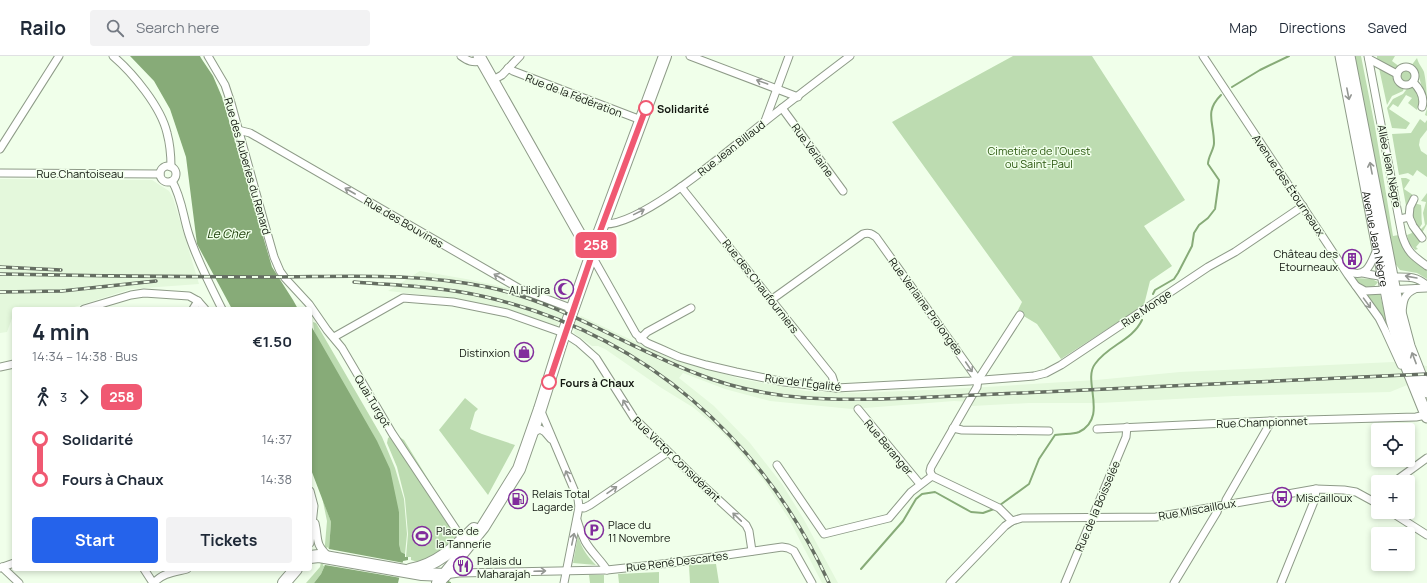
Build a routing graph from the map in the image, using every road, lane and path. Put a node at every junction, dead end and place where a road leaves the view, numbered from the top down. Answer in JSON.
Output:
{"nodes":[{"id":1,"x":59,"y":56,"type":"edge"},
{"id":2,"x":113,"y":56,"type":"edge"},
{"id":3,"x":208,"y":56,"type":"edge"},
{"id":4,"x":460,"y":56,"type":"edge"},
{"id":5,"x":520,"y":56,"type":"edge"},
{"id":6,"x":665,"y":56,"type":"edge"},
{"id":7,"x":690,"y":56,"type":"edge"},
{"id":8,"x":789,"y":56,"type":"edge"},
{"id":9,"x":850,"y":56,"type":"edge"},
{"id":10,"x":1203,"y":56,"type":"edge"},
{"id":11,"x":1340,"y":56,"type":"edge"},
{"id":12,"x":1349,"y":56,"type":"edge"},
{"id":13,"x":1369,"y":57,"type":"edge"},
{"id":14,"x":480,"y":58,"type":"edge"},
{"id":15,"x":508,"y":68,"type":"junction"},
{"id":16,"x":1397,"y":74,"type":"junction"},
{"id":17,"x":492,"y":80,"type":"junction"},
{"id":18,"x":1413,"y":82,"type":"junction"},
{"id":19,"x":776,"y":88,"type":"junction"},
{"id":20,"x":798,"y":97,"type":"junction"},
{"id":21,"x":1422,"y":107,"type":"dead end"},
{"id":22,"x":782,"y":108,"type":"junction"},
{"id":23,"x":641,"y":120,"type":"junction"},
{"id":24,"x":765,"y":121,"type":"junction"},
{"id":25,"x":238,"y":130,"type":"junction"},
{"id":26,"x":0,"y":149,"type":"edge"},
{"id":27,"x":171,"y":167,"type":"junction"},
{"id":28,"x":0,"y":172,"type":"edge"},
{"id":29,"x":160,"y":174,"type":"junction"},
{"id":30,"x":172,"y":181,"type":"junction"},
{"id":31,"x":682,"y":186,"type":"junction"},
{"id":32,"x":843,"y":191,"type":"dead end"},
{"id":33,"x":1414,"y":200,"type":"dead end"},
{"id":34,"x":1303,"y":206,"type":"junction"},
{"id":35,"x":1409,"y":217,"type":"junction"},
{"id":36,"x":1400,"y":219,"type":"junction"},
{"id":37,"x":603,"y":224,"type":"junction"},
{"id":38,"x":1422,"y":238,"type":"dead end"},
{"id":39,"x":1377,"y":248,"type":"junction"},
{"id":40,"x":592,"y":256,"type":"junction"},
{"id":41,"x":1427,"y":266,"type":"edge"},
{"id":42,"x":1346,"y":270,"type":"junction"},
{"id":43,"x":1363,"y":273,"type":"junction"},
{"id":44,"x":1387,"y":277,"type":"junction"},
{"id":45,"x":285,"y":278,"type":"joint"},
{"id":46,"x":1356,"y":286,"type":"junction"},
{"id":47,"x":1427,"y":287,"type":"edge"},
{"id":48,"x":1417,"y":288,"type":"junction"},
{"id":49,"x":1390,"y":290,"type":"junction"},
{"id":50,"x":771,"y":300,"type":"junction"},
{"id":51,"x":198,"y":301,"type":"junction"},
{"id":52,"x":91,"y":307,"type":"edge"},
{"id":53,"x":194,"y":307,"type":"edge"},
{"id":54,"x":203,"y":307,"type":"edge"},
{"id":55,"x":221,"y":307,"type":"edge"},
{"id":56,"x":311,"y":307,"type":"edge"},
{"id":57,"x":312,"y":308,"type":"edge"},
{"id":58,"x":691,"y":308,"type":"dead end"},
{"id":59,"x":573,"y":309,"type":"junction"},
{"id":60,"x":1020,"y":315,"type":"dead end"},
{"id":61,"x":1402,"y":323,"type":"junction"},
{"id":62,"x":564,"y":333,"type":"junction"},
{"id":63,"x":638,"y":336,"type":"junction"},
{"id":64,"x":334,"y":337,"type":"junction"},
{"id":65,"x":12,"y":364,"type":"edge"},
{"id":66,"x":0,"y":367,"type":"edge"},
{"id":67,"x":978,"y":380,"type":"junction"},
{"id":68,"x":836,"y":388,"type":"junction"},
{"id":69,"x":1423,"y":396,"type":"edge"},
{"id":70,"x":540,"y":409,"type":"junction"},
{"id":71,"x":858,"y":410,"type":"dead end"},
{"id":72,"x":1427,"y":416,"type":"edge"},
{"id":73,"x":1270,"y":421,"type":"junction"},
{"id":74,"x":953,"y":428,"type":"junction"},
{"id":75,"x":1127,"y":428,"type":"junction"},
{"id":76,"x":1097,"y":429,"type":"dead end"},
{"id":77,"x":1049,"y":431,"type":"dead end"},
{"id":78,"x":532,"y":433,"type":"junction"},
{"id":79,"x":555,"y":446,"type":"junction"},
{"id":80,"x":668,"y":452,"type":"junction"},
{"id":81,"x":1427,"y":458,"type":"edge"},
{"id":82,"x":777,"y":465,"type":"dead end"},
{"id":83,"x":1404,"y":475,"type":"edge"},
{"id":84,"x":932,"y":476,"type":"junction"},
{"id":85,"x":920,"y":484,"type":"junction"},
{"id":86,"x":1316,"y":489,"type":"junction"},
{"id":87,"x":312,"y":498,"type":"edge"},
{"id":88,"x":1371,"y":500,"type":"edge"},
{"id":89,"x":1222,"y":505,"type":"junction"},
{"id":90,"x":579,"y":507,"type":"junction"},
{"id":91,"x":493,"y":510,"type":"junction"},
{"id":92,"x":1093,"y":516,"type":"junction"},
{"id":93,"x":313,"y":517,"type":"junction"},
{"id":94,"x":576,"y":519,"type":"junction"},
{"id":95,"x":1402,"y":519,"type":"edge"},
{"id":96,"x":1012,"y":521,"type":"junction"},
{"id":97,"x":312,"y":526,"type":"edge"},
{"id":98,"x":455,"y":528,"type":"junction"},
{"id":99,"x":1427,"y":535,"type":"edge"},
{"id":100,"x":466,"y":537,"type":"junction"},
{"id":101,"x":453,"y":548,"type":"junction"},
{"id":102,"x":752,"y":551,"type":"junction"},
{"id":103,"x":320,"y":555,"type":"edge"},
{"id":104,"x":12,"y":564,"type":"edge"},
{"id":105,"x":1,"y":568,"type":"edge"},
{"id":106,"x":456,"y":569,"type":"junction"},
{"id":107,"x":566,"y":570,"type":"junction"},
{"id":108,"x":607,"y":570,"type":"junction"},
{"id":109,"x":145,"y":571,"type":"edge"},
{"id":110,"x":179,"y":571,"type":"edge"},
{"id":111,"x":294,"y":571,"type":"edge"},
{"id":112,"x":419,"y":576,"type":"edge"},
{"id":113,"x":442,"y":579,"type":"edge"},
{"id":114,"x":19,"y":583,"type":"edge"},
{"id":115,"x":153,"y":583,"type":"edge"},
{"id":116,"x":284,"y":583,"type":"edge"},
{"id":117,"x":564,"y":583,"type":"edge"},
{"id":118,"x":812,"y":583,"type":"edge"},
{"id":119,"x":950,"y":583,"type":"edge"},
{"id":120,"x":1065,"y":583,"type":"edge"},
{"id":121,"x":1174,"y":583,"type":"edge"},
{"id":122,"x":1281,"y":583,"type":"edge"}],
"edges":[{"from":1,"to":26,"type":"street"},
{"from":2,"to":27,"type":"street"},
{"from":3,"to":25,"type":"street","name":"Rue des Auberies du Renard"},
{"from":4,"to":14,"type":"street"},
{"from":5,"to":15,"type":"street"},
{"from":6,"to":23,"type":"main road"},
{"from":19,"to":7,"type":"street","one_way":true},
{"from":8,"to":19,"type":"street"},
{"from":9,"to":20,"type":"street","name":"Rue Jean Billaud"},
{"from":10,"to":34,"type":"street","name":"Avenue des Étourneaux"},
{"from":11,"to":39,"type":"main road","name":"Avenue Jean Nègre","one_way":true},
{"from":44,"to":12,"type":"main road","name":"Avenue Jean Nègre","one_way":true},
{"from":13,"to":16,"type":"street"},
{"from":13,"to":36,"type":"street","name":"Allée Jean Nègre"},
{"from":14,"to":17,"type":"main road"},
{"from":15,"to":17,"type":"street"},
{"from":15,"to":23,"type":"street","name":"Rue de la Fédération"},
{"from":16,"to":18,"type":"street"},
{"from":16,"to":18,"type":"street"},
{"from":17,"to":40,"type":"main road"},
{"from":18,"to":21,"type":"street"},
{"from":19,"to":20,"type":"street"},
{"from":19,"to":24,"type":"street"},
{"from":20,"to":22,"type":"street","name":"Rue Jean Billaud"},
{"from":22,"to":24,"type":"street","name":"Rue Jean Billaud"},
{"from":22,"to":32,"type":"street","name":"Rue Verlaine"},
{"from":23,"to":37,"type":"main road"},
{"from":24,"to":31,"type":"street","name":"Rue Jean Billaud"},
{"from":25,"to":45,"type":"street","name":"Rue des Auberies du Renard"},
{"from":59,"to":25,"type":"street","name":"Rue des Bouvines","one_way":true},
{"from":27,"to":29,"type":"street"},
{"from":27,"to":30,"type":"street"},
{"from":28,"to":29,"type":"street","name":"Rue Chantoiseau"},
{"from":29,"to":30,"type":"street"},
{"from":30,"to":55,"type":"street"},
{"from":37,"to":31,"type":"street","name":"Rue Jean Billaud","one_way":true},
{"from":31,"to":50,"type":"street","name":"Rue des Chaufourniers"},
{"from":33,"to":35,"type":"street"},
{"from":34,"to":42,"type":"street","name":"Avenue des Étourneaux"},
{"from":34,"to":67,"type":"street","name":"Rue Monge"},
{"from":35,"to":36,"type":"street"},
{"from":35,"to":38,"type":"street"},
{"from":36,"to":41,"type":"street","name":"Allée Jean Nègre"},
{"from":37,"to":40,"type":"main road"},
{"from":39,"to":43,"type":"street"},
{"from":39,"to":44,"type":"main road","name":"Avenue Jean Nègre"},
{"from":40,"to":59,"type":"main road"},
{"from":40,"to":63,"type":"street"},
{"from":42,"to":43,"type":"street"},
{"from":42,"to":46,"type":"street","name":"Avenue des Étourneaux"},
{"from":43,"to":44,"type":"street"},
{"from":47,"to":44,"type":"street","one_way":true},
{"from":44,"to":49,"type":"main road","name":"Avenue Jean Nègre"},
{"from":45,"to":56,"type":"street","name":"Quai Turgot"},
{"from":46,"to":49,"type":"street"},
{"from":46,"to":69,"type":"street","name":"Avenue des Étourneaux","one_way":true},
{"from":47,"to":48,"type":"street"},
{"from":48,"to":49,"type":"street"},
{"from":48,"to":61,"type":"street"},
{"from":49,"to":61,"type":"main road","name":"Avenue Jean Nègre"},
{"from":49,"to":69,"type":"main road","name":"Avenue Jean Nègre"},
{"from":50,"to":67,"type":"street","name":"Rue Verlaine Prolongée","one_way":true},
{"from":50,"to":68,"type":"street","name":"Rue des Chaufourniers"},
{"from":51,"to":52,"type":"street"},
{"from":51,"to":53,"type":"street"},
{"from":51,"to":54,"type":"street"},
{"from":57,"to":64,"type":"street","name":"Quai Turgot"},
{"from":58,"to":63,"type":"street"},
{"from":59,"to":62,"type":"main road"},
{"from":60,"to":67,"type":"street"},
{"from":69,"to":61,"type":"main road","name":"Avenue Jean Nègre","one_way":true},
{"from":62,"to":64,"type":"street","name":"Rue Victor Considérant"},
{"from":62,"to":70,"type":"main road"},
{"from":80,"to":62,"type":"street","name":"Rue Victor Considérant","one_way":true},
{"from":63,"to":68,"type":"street","name":"Rue de l'Égalité"},
{"from":64,"to":98,"type":"street","name":"Quai Turgot"},
{"from":65,"to":66,"type":"street"},
{"from":67,"to":68,"type":"street","name":"Rue de l'Égalité"},
{"from":67,"to":74,"type":"street"},
{"from":69,"to":72,"type":"main road","name":"Avenue Jean Nègre"},
{"from":70,"to":78,"type":"main road"},
{"from":70,"to":79,"type":"street"},
{"from":71,"to":85,"type":"street","name":"Rue Beranger"},
{"from":72,"to":73,"type":"street","name":"Rue Championnet"},
{"from":73,"to":75,"type":"street","name":"Rue Championnet"},
{"from":73,"to":89,"type":"street"},
{"from":74,"to":77,"type":"street"},
{"from":74,"to":84,"type":"street"},
{"from":75,"to":76,"type":"street","name":"Rue Championnet"},
{"from":75,"to":92,"type":"street","name":"Rue de la Boisselée"},
{"from":78,"to":79,"type":"street"},
{"from":78,"to":91,"type":"main road"},
{"from":90,"to":79,"type":"street","one_way":true},
{"from":90,"to":80,"type":"street","one_way":true},
{"from":102,"to":80,"type":"street","name":"Rue Victor Considérant","one_way":true},
{"from":81,"to":83,"type":"street"},
{"from":82,"to":85,"type":"street"},
{"from":84,"to":85,"type":"street"},
{"from":84,"to":96,"type":"street"},
{"from":86,"to":88,"type":"street","name":"Rue Miscailloux"},
{"from":86,"to":89,"type":"street","name":"Rue Miscailloux"},
{"from":86,"to":122,"type":"street"},
{"from":87,"to":93,"type":"street"},
{"from":89,"to":92,"type":"street","name":"Rue Miscailloux"},
{"from":89,"to":121,"type":"street"},
{"from":90,"to":94,"type":"street"},
{"from":91,"to":100,"type":"main road"},
{"from":91,"to":106,"type":"main road"},
{"from":92,"to":96,"type":"street","name":"Rue Miscailloux"},
{"from":92,"to":120,"type":"street","name":"Rue de la Boisselée"},
{"from":93,"to":97,"type":"street"},
{"from":93,"to":103,"type":"street"},
{"from":107,"to":94,"type":"street","one_way":true},
{"from":94,"to":108,"type":"street"},
{"from":95,"to":99,"type":"street"},
{"from":96,"to":119,"type":"street"},
{"from":98,"to":100,"type":"street","name":"Quai Turgot"},
{"from":98,"to":101,"type":"street"},
{"from":100,"to":101,"type":"main road"},
{"from":100,"to":106,"type":"street"},
{"from":101,"to":112,"type":"main road"},
{"from":102,"to":108,"type":"street","name":"Rue René Descartes"},
{"from":102,"to":118,"type":"street","name":"Rue René Descartes"},
{"from":103,"to":112,"type":"main road"},
{"from":104,"to":105,"type":"street"},
{"from":105,"to":114,"type":"street"},
{"from":106,"to":107,"type":"street","name":"Rue René Descartes","one_way":true},
{"from":106,"to":113,"type":"main road"},
{"from":107,"to":108,"type":"street","name":"Rue René Descartes"},
{"from":107,"to":117,"type":"street"},
{"from":109,"to":115,"type":"street"},
{"from":110,"to":115,"type":"street"},
{"from":111,"to":116,"type":"main road"},
{"from":112,"to":113,"type":"main road"}]}
